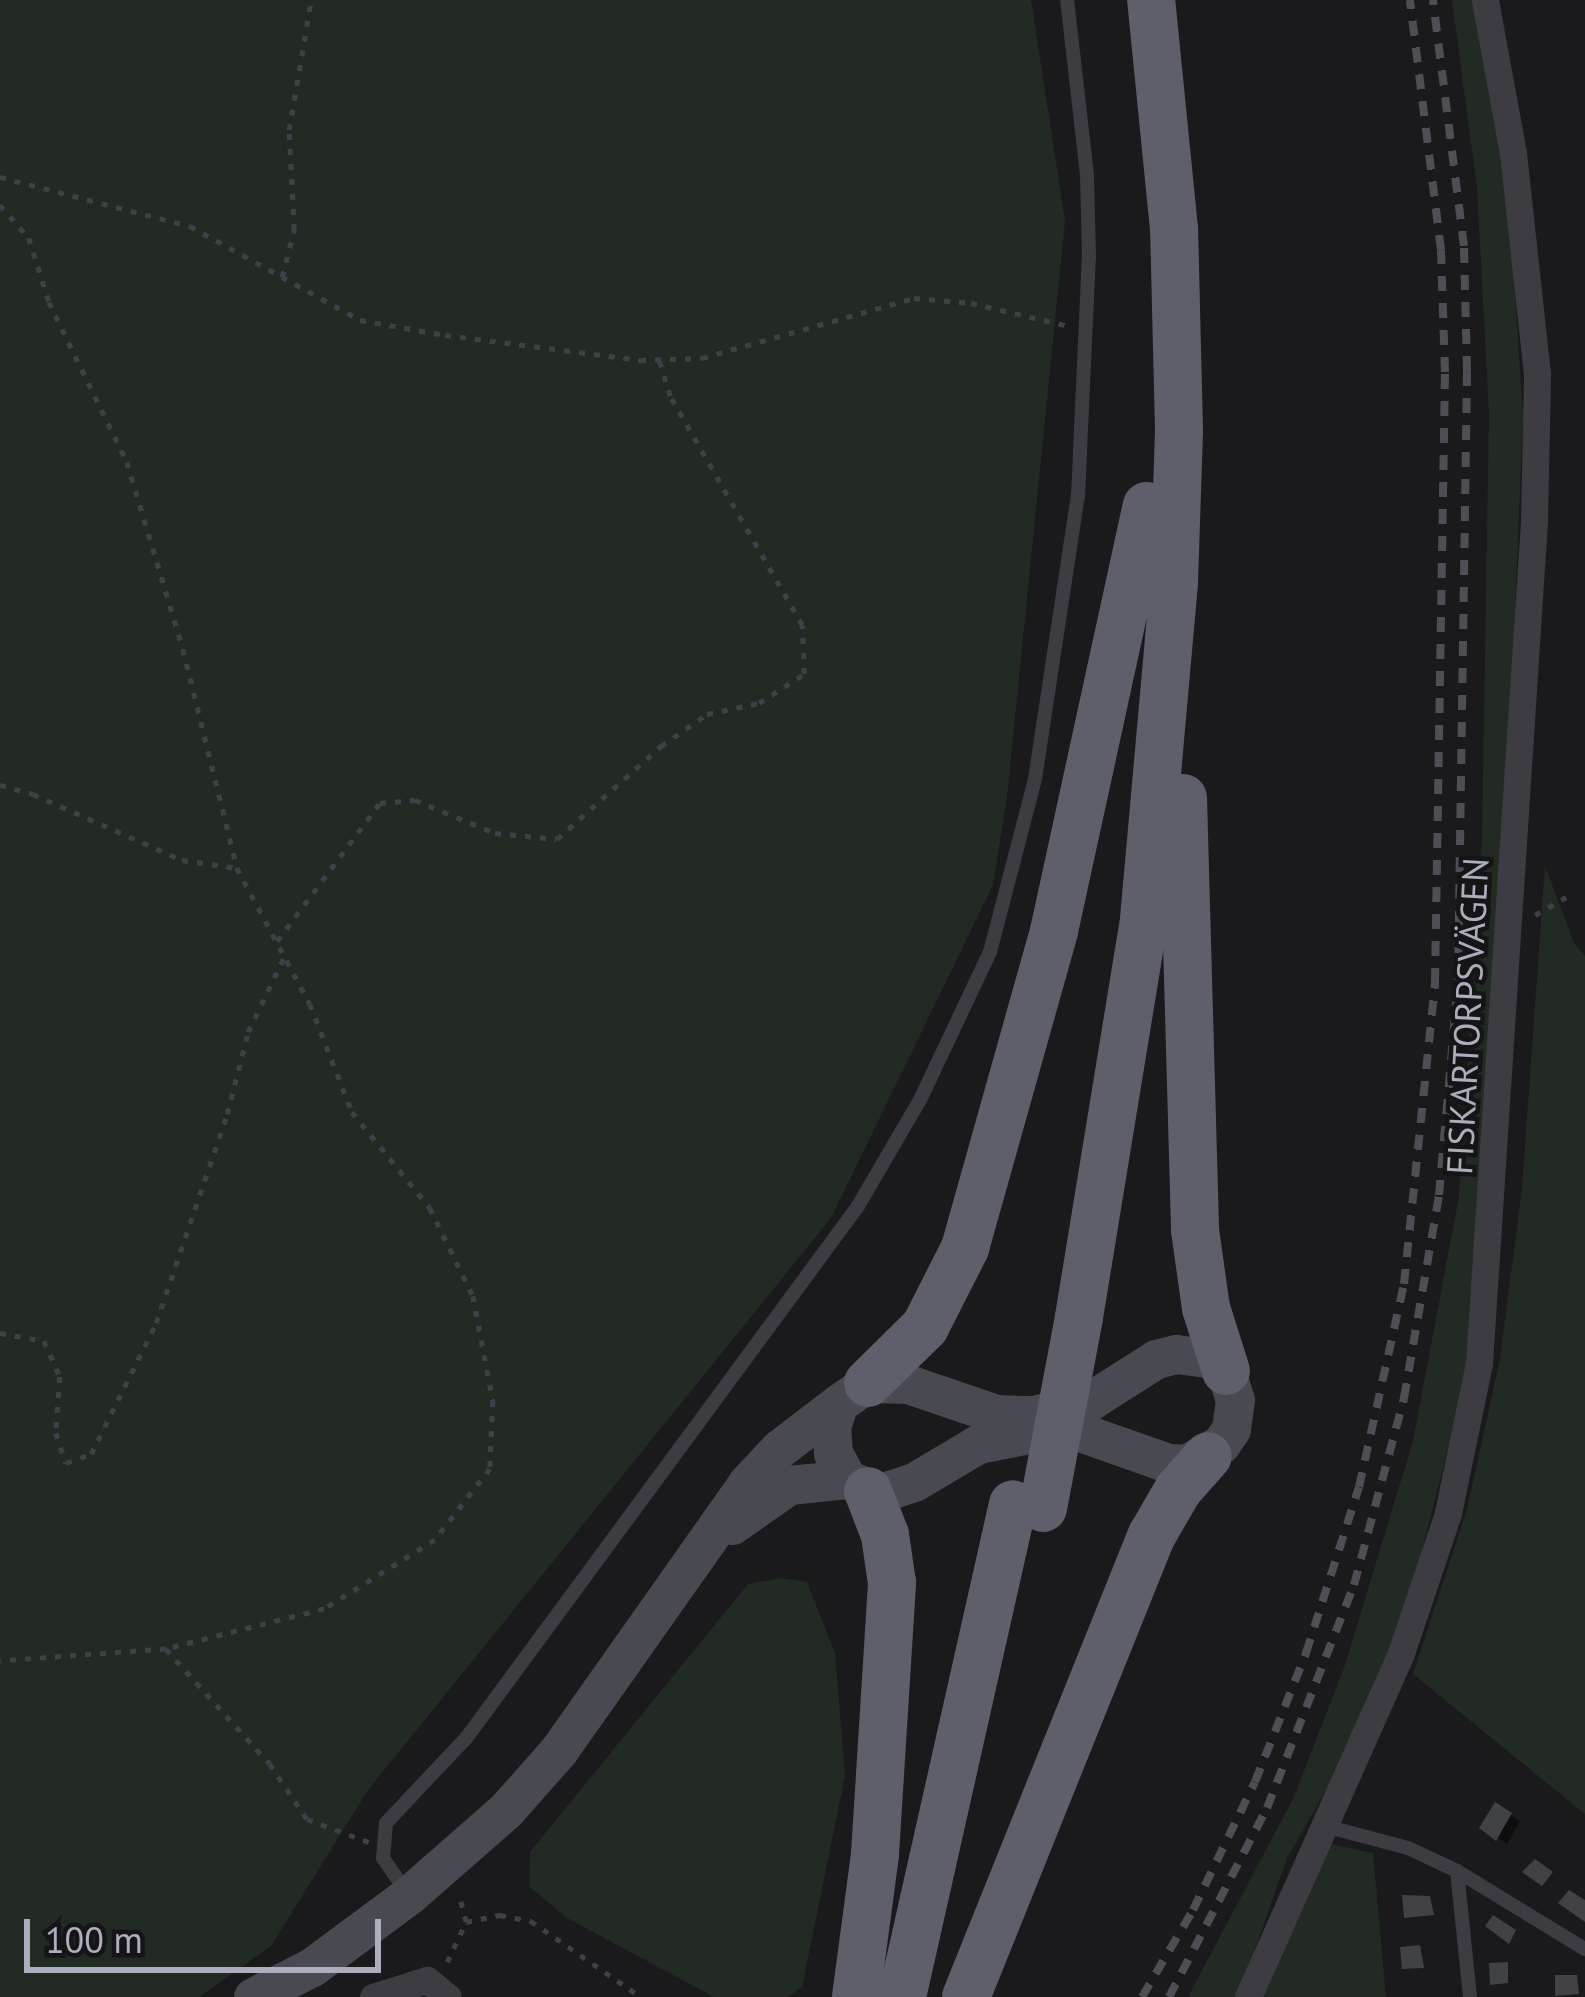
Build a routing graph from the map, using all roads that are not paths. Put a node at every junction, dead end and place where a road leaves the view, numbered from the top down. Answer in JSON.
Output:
{"nodes":[{"id":1,"x":1066,"y":0,"type":"edge"},
{"id":2,"x":1120,"y":0,"type":"edge"},
{"id":3,"x":1151,"y":0,"type":"edge"},
{"id":4,"x":1485,"y":0,"type":"edge"},
{"id":5,"x":1147,"y":506,"type":"junction"},
{"id":6,"x":1174,"y":582,"type":"junction"},
{"id":7,"x":1064,"y":1316,"type":"junction"},
{"id":8,"x":1226,"y":1371,"type":"junction"},
{"id":9,"x":853,"y":1393,"type":"junction"},
{"id":10,"x":1208,"y":1456,"type":"junction"},
{"id":11,"x":858,"y":1485,"type":"junction"},
{"id":12,"x":1028,"y":1506,"type":"junction"},
{"id":13,"x":704,"y":1547,"type":"junction"},
{"id":14,"x":1322,"y":1825,"type":"junction"},
{"id":15,"x":1457,"y":1871,"type":"junction"},
{"id":16,"x":402,"y":1888,"type":"junction"},
{"id":17,"x":1585,"y":1949,"type":"edge"},
{"id":18,"x":442,"y":1990,"type":"edge"},
{"id":19,"x":242,"y":1997,"type":"edge"},
{"id":20,"x":253,"y":1997,"type":"edge"},
{"id":21,"x":373,"y":1997,"type":"edge"},
{"id":22,"x":856,"y":1997,"type":"edge"},
{"id":23,"x":902,"y":1997,"type":"edge"},
{"id":24,"x":933,"y":1997,"type":"edge"},
{"id":25,"x":966,"y":1997,"type":"edge"},
{"id":26,"x":1248,"y":1997,"type":"edge"},
{"id":27,"x":1470,"y":1997,"type":"edge"}],
"edges":[{"from":1,"to":16,"type":"lane"},
{"from":2,"to":5,"type":"highway"},
{"from":3,"to":6,"type":"highway"},
{"from":4,"to":14,"type":"street","name":"FISKARTORPSVÄGEN"},
{"from":5,"to":7,"type":"highway"},
{"from":5,"to":9,"type":"highway"},
{"from":6,"to":7,"type":"highway"},
{"from":6,"to":8,"type":"highway"},
{"from":7,"to":12,"type":"highway","bridge":true},
{"from":8,"to":9,"type":"main road"},
{"from":8,"to":10,"type":"main road"},
{"from":9,"to":11,"type":"main road"},
{"from":9,"to":13,"type":"main road"},
{"from":10,"to":11,"type":"main road"},
{"from":10,"to":25,"type":"highway"},
{"from":11,"to":13,"type":"main road"},
{"from":11,"to":22,"type":"highway"},
{"from":12,"to":23,"type":"highway"},
{"from":12,"to":24,"type":"highway"},
{"from":13,"to":16,"type":"main road"},
{"from":14,"to":15,"type":"lane"},
{"from":14,"to":26,"type":"street","name":"FISKARTORPSVÄGEN"},
{"from":15,"to":17,"type":"lane"},
{"from":15,"to":27,"type":"lane"},
{"from":16,"to":19,"type":"main road"},
{"from":16,"to":20,"type":"main road"},
{"from":18,"to":21,"type":"street"}]}
